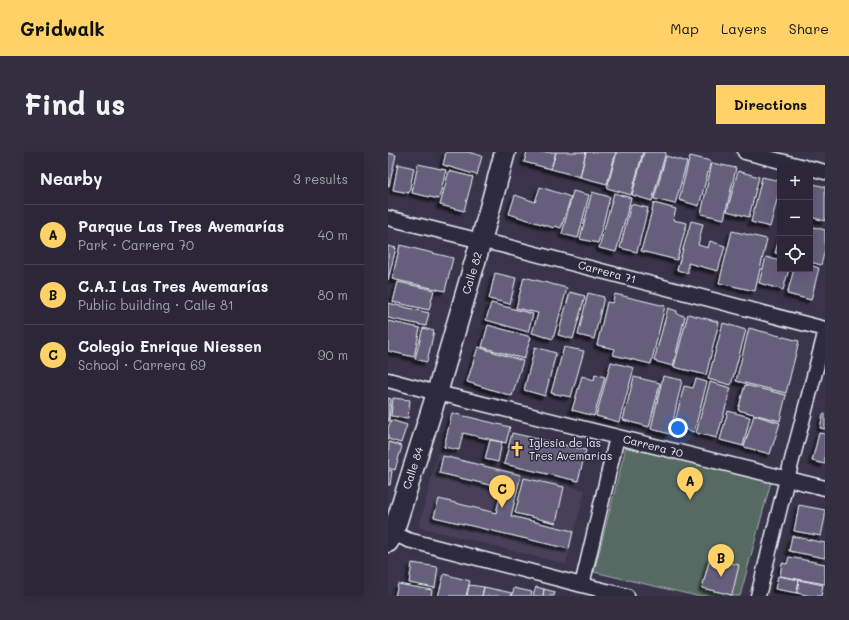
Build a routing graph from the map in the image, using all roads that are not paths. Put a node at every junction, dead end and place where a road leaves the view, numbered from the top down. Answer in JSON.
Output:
{"nodes":[{"id":1,"x":504,"y":152,"type":"edge"},
{"id":2,"x":745,"y":152,"type":"edge"},
{"id":3,"x":792,"y":164,"type":"edge"},
{"id":4,"x":813,"y":169,"type":"edge"},
{"id":5,"x":825,"y":172,"type":"edge"},
{"id":6,"x":388,"y":218,"type":"edge"},
{"id":7,"x":481,"y":241,"type":"junction"},
{"id":8,"x":825,"y":329,"type":"edge"},
{"id":9,"x":825,"y":334,"type":"edge"},
{"id":10,"x":388,"y":380,"type":"edge"},
{"id":11,"x":437,"y":394,"type":"junction"},
{"id":12,"x":617,"y":437,"type":"junction"},
{"id":13,"x":787,"y":479,"type":"junction"},
{"id":14,"x":825,"y":488,"type":"edge"},
{"id":15,"x":390,"y":534,"type":"edge"},
{"id":16,"x":582,"y":585,"type":"junction"},
{"id":17,"x":627,"y":596,"type":"edge"},
{"id":18,"x":758,"y":596,"type":"edge"}],
"edges":[{"from":1,"to":7,"type":"street","name":"Calle 82"},
{"from":2,"to":3,"type":"street"},
{"from":4,"to":5,"type":"street"},
{"from":6,"to":7,"type":"street","name":"Carrera 71"},
{"from":7,"to":8,"type":"street","name":"Carrera 71"},
{"from":7,"to":11,"type":"street","name":"Calle 82"},
{"from":9,"to":13,"type":"street"},
{"from":10,"to":11,"type":"street","name":"Carrera 70"},
{"from":11,"to":12,"type":"street","name":"Carrera 70"},
{"from":11,"to":15,"type":"street","name":"Calle 84"},
{"from":12,"to":13,"type":"street","name":"Carrera 70"},
{"from":12,"to":16,"type":"street"},
{"from":13,"to":14,"type":"street","name":"Carrera 70"},
{"from":13,"to":18,"type":"street"},
{"from":15,"to":16,"type":"street"},
{"from":16,"to":17,"type":"street"}]}
